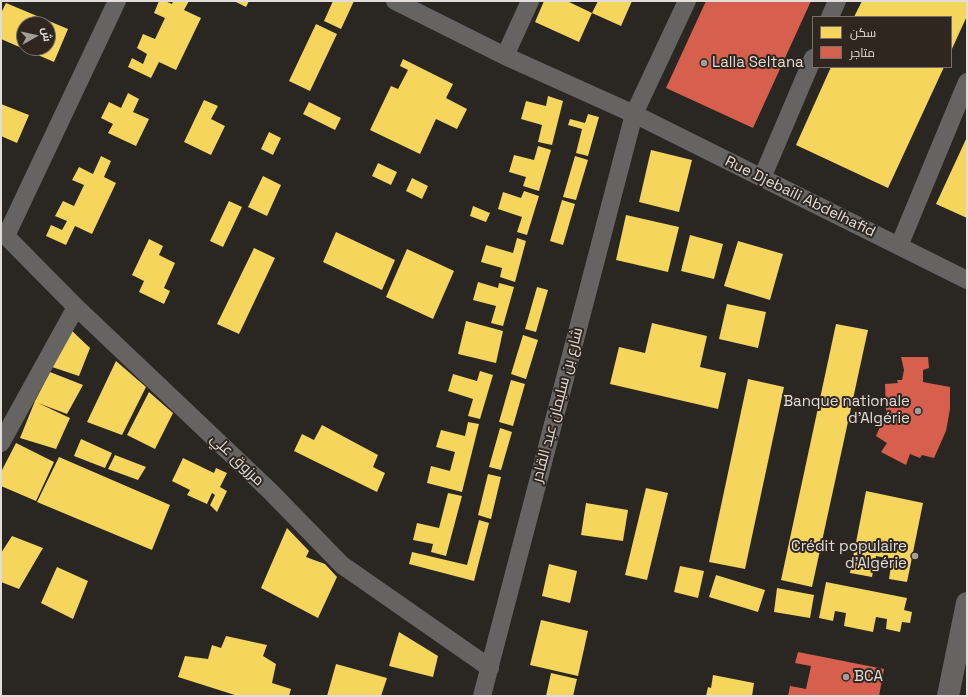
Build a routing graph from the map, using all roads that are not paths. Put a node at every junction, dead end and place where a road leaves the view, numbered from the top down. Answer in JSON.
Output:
{"nodes":[{"id":1,"x":117,"y":1,"type":"edge"},
{"id":2,"x":395,"y":1,"type":"edge"},
{"id":3,"x":530,"y":1,"type":"edge"},
{"id":4,"x":687,"y":1,"type":"edge"},
{"id":5,"x":837,"y":1,"type":"edge"},
{"id":6,"x":830,"y":16,"type":"edge"},
{"id":7,"x":505,"y":56,"type":"junction"},
{"id":8,"x":812,"y":60,"type":"edge"},
{"id":9,"x":967,"y":82,"type":"edge"},
{"id":10,"x":634,"y":114,"type":"junction"},
{"id":11,"x":762,"y":178,"type":"junction"},
{"id":12,"x":4,"y":233,"type":"edge"},
{"id":13,"x":899,"y":246,"type":"junction"},
{"id":14,"x":967,"y":280,"type":"edge"},
{"id":15,"x":76,"y":306,"type":"junction"},
{"id":16,"x":1,"y":443,"type":"edge"},
{"id":17,"x":967,"y":603,"type":"edge"},
{"id":18,"x":490,"y":668,"type":"junction"},
{"id":19,"x":482,"y":696,"type":"edge"},
{"id":20,"x":948,"y":696,"type":"edge"}],
"edges":[{"from":1,"to":12,"type":"street"},
{"from":2,"to":7,"type":"street","name":"Rue Djebaili Abdelhafid"},
{"from":3,"to":7,"type":"street"},
{"from":4,"to":10,"type":"street","name":"شارع بن سليمان عبد القادر"},
{"from":5,"to":6,"type":"street"},
{"from":7,"to":10,"type":"street","name":"Rue Djebaili Abdelhafid"},
{"from":8,"to":11,"type":"street"},
{"from":9,"to":13,"type":"street"},
{"from":10,"to":11,"type":"street","name":"Rue Djebaili Abdelhafid"},
{"from":10,"to":18,"type":"street","name":"شارع بن سليمان عبد القادر"},
{"from":11,"to":13,"type":"street","name":"Rue Djebaili Abdelhafid"},
{"from":12,"to":15,"type":"street","name":"مرزوق علي"},
{"from":13,"to":14,"type":"street","name":"Rue Djebaili Abdelhafid"},
{"from":15,"to":16,"type":"street"},
{"from":15,"to":18,"type":"street","name":"مرزوق علي"},
{"from":17,"to":20,"type":"street"},
{"from":18,"to":19,"type":"street","name":"شارع بن سليمان عبد القادر"}]}
